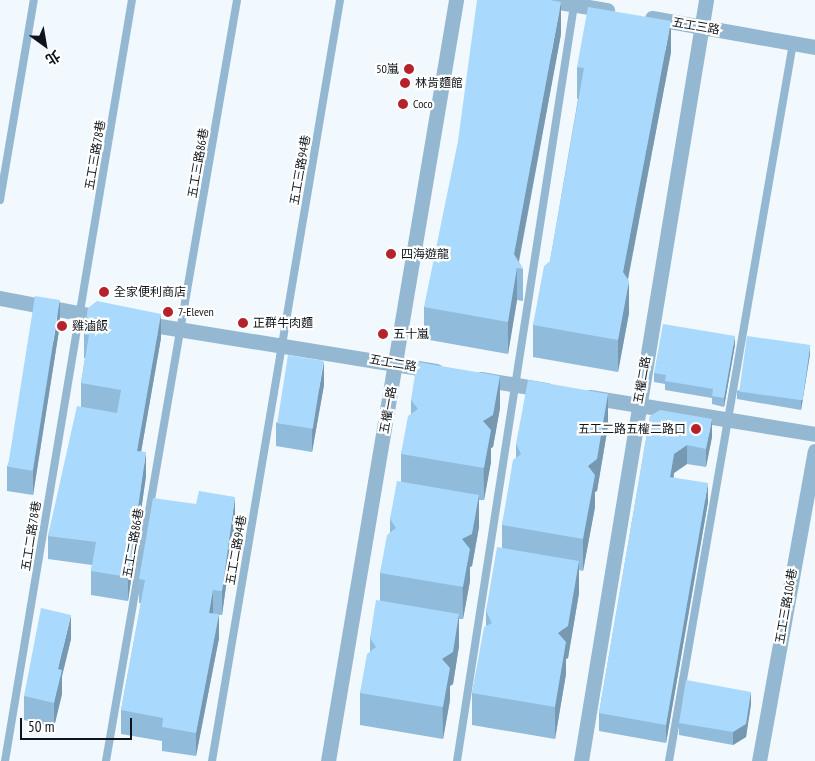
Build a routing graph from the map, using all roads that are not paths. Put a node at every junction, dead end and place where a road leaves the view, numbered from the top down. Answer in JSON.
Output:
{"nodes":[{"id":1,"x":34,"y":0,"type":"edge"},
{"id":2,"x":132,"y":0,"type":"edge"},
{"id":3,"x":237,"y":0,"type":"edge"},
{"id":4,"x":340,"y":0,"type":"edge"},
{"id":5,"x":456,"y":0,"type":"edge"},
{"id":6,"x":547,"y":0,"type":"edge"},
{"id":7,"x":706,"y":0,"type":"edge"},
{"id":8,"x":574,"y":5,"type":"junction"},
{"id":9,"x":619,"y":13,"type":"edge"},
{"id":10,"x":638,"y":16,"type":"edge"},
{"id":11,"x":702,"y":27,"type":"junction"},
{"id":12,"x":793,"y":43,"type":"junction"},
{"id":13,"x":815,"y":47,"type":"edge"},
{"id":14,"x":0,"y":200,"type":"edge"},
{"id":15,"x":0,"y":298,"type":"edge"},
{"id":16,"x":79,"y":314,"type":"junction"},
{"id":17,"x":182,"y":329,"type":"junction"},
{"id":18,"x":282,"y":344,"type":"junction"},
{"id":19,"x":396,"y":363,"type":"junction"},
{"id":20,"x":514,"y":385,"type":"junction"},
{"id":21,"x":638,"y":404,"type":"junction"},
{"id":22,"x":728,"y":419,"type":"junction"},
{"id":23,"x":815,"y":434,"type":"edge"},
{"id":24,"x":815,"y":451,"type":"edge"},
{"id":25,"x":5,"y":761,"type":"edge"},
{"id":26,"x":106,"y":761,"type":"edge"},
{"id":27,"x":212,"y":761,"type":"edge"},
{"id":28,"x":328,"y":761,"type":"edge"},
{"id":29,"x":456,"y":761,"type":"edge"},
{"id":30,"x":580,"y":761,"type":"edge"},
{"id":31,"x":669,"y":761,"type":"edge"},
{"id":32,"x":759,"y":761,"type":"edge"}],
"edges":[{"from":1,"to":14,"type":"lane"},
{"from":2,"to":16,"type":"lane","name":"五工三路78巷"},
{"from":3,"to":17,"type":"lane","name":"五工三路86巷"},
{"from":4,"to":18,"type":"lane","name":"五工三路94巷"},
{"from":5,"to":19,"type":"street","name":"五權一路"},
{"from":6,"to":8,"type":"street"},
{"from":7,"to":11,"type":"street","name":"五權二路"},
{"from":8,"to":9,"type":"street"},
{"from":8,"to":20,"type":"lane"},
{"from":10,"to":11,"type":"street","name":"五工三路"},
{"from":11,"to":12,"type":"street","name":"五工三路"},
{"from":11,"to":21,"type":"street","name":"五權二路"},
{"from":12,"to":13,"type":"street","name":"五工三路"},
{"from":12,"to":22,"type":"lane"},
{"from":15,"to":16,"type":"street","name":"五工二路"},
{"from":16,"to":17,"type":"street","name":"五工二路"},
{"from":16,"to":25,"type":"lane","name":"五工二路78巷"},
{"from":17,"to":18,"type":"street","name":"五工二路"},
{"from":17,"to":26,"type":"lane","name":"五工二路86巷"},
{"from":18,"to":19,"type":"street","name":"五工二路"},
{"from":18,"to":27,"type":"lane","name":"五工二路94巷"},
{"from":19,"to":20,"type":"street","name":"五工二路"},
{"from":19,"to":28,"type":"street","name":"五權一路"},
{"from":20,"to":21,"type":"street","name":"五工二路"},
{"from":20,"to":29,"type":"lane"},
{"from":21,"to":22,"type":"street","name":"五工二路"},
{"from":21,"to":30,"type":"street","name":"五權二路"},
{"from":22,"to":23,"type":"street","name":"五工二路"},
{"from":22,"to":31,"type":"lane"},
{"from":24,"to":32,"type":"street","name":"五工三路106巷"}]}
